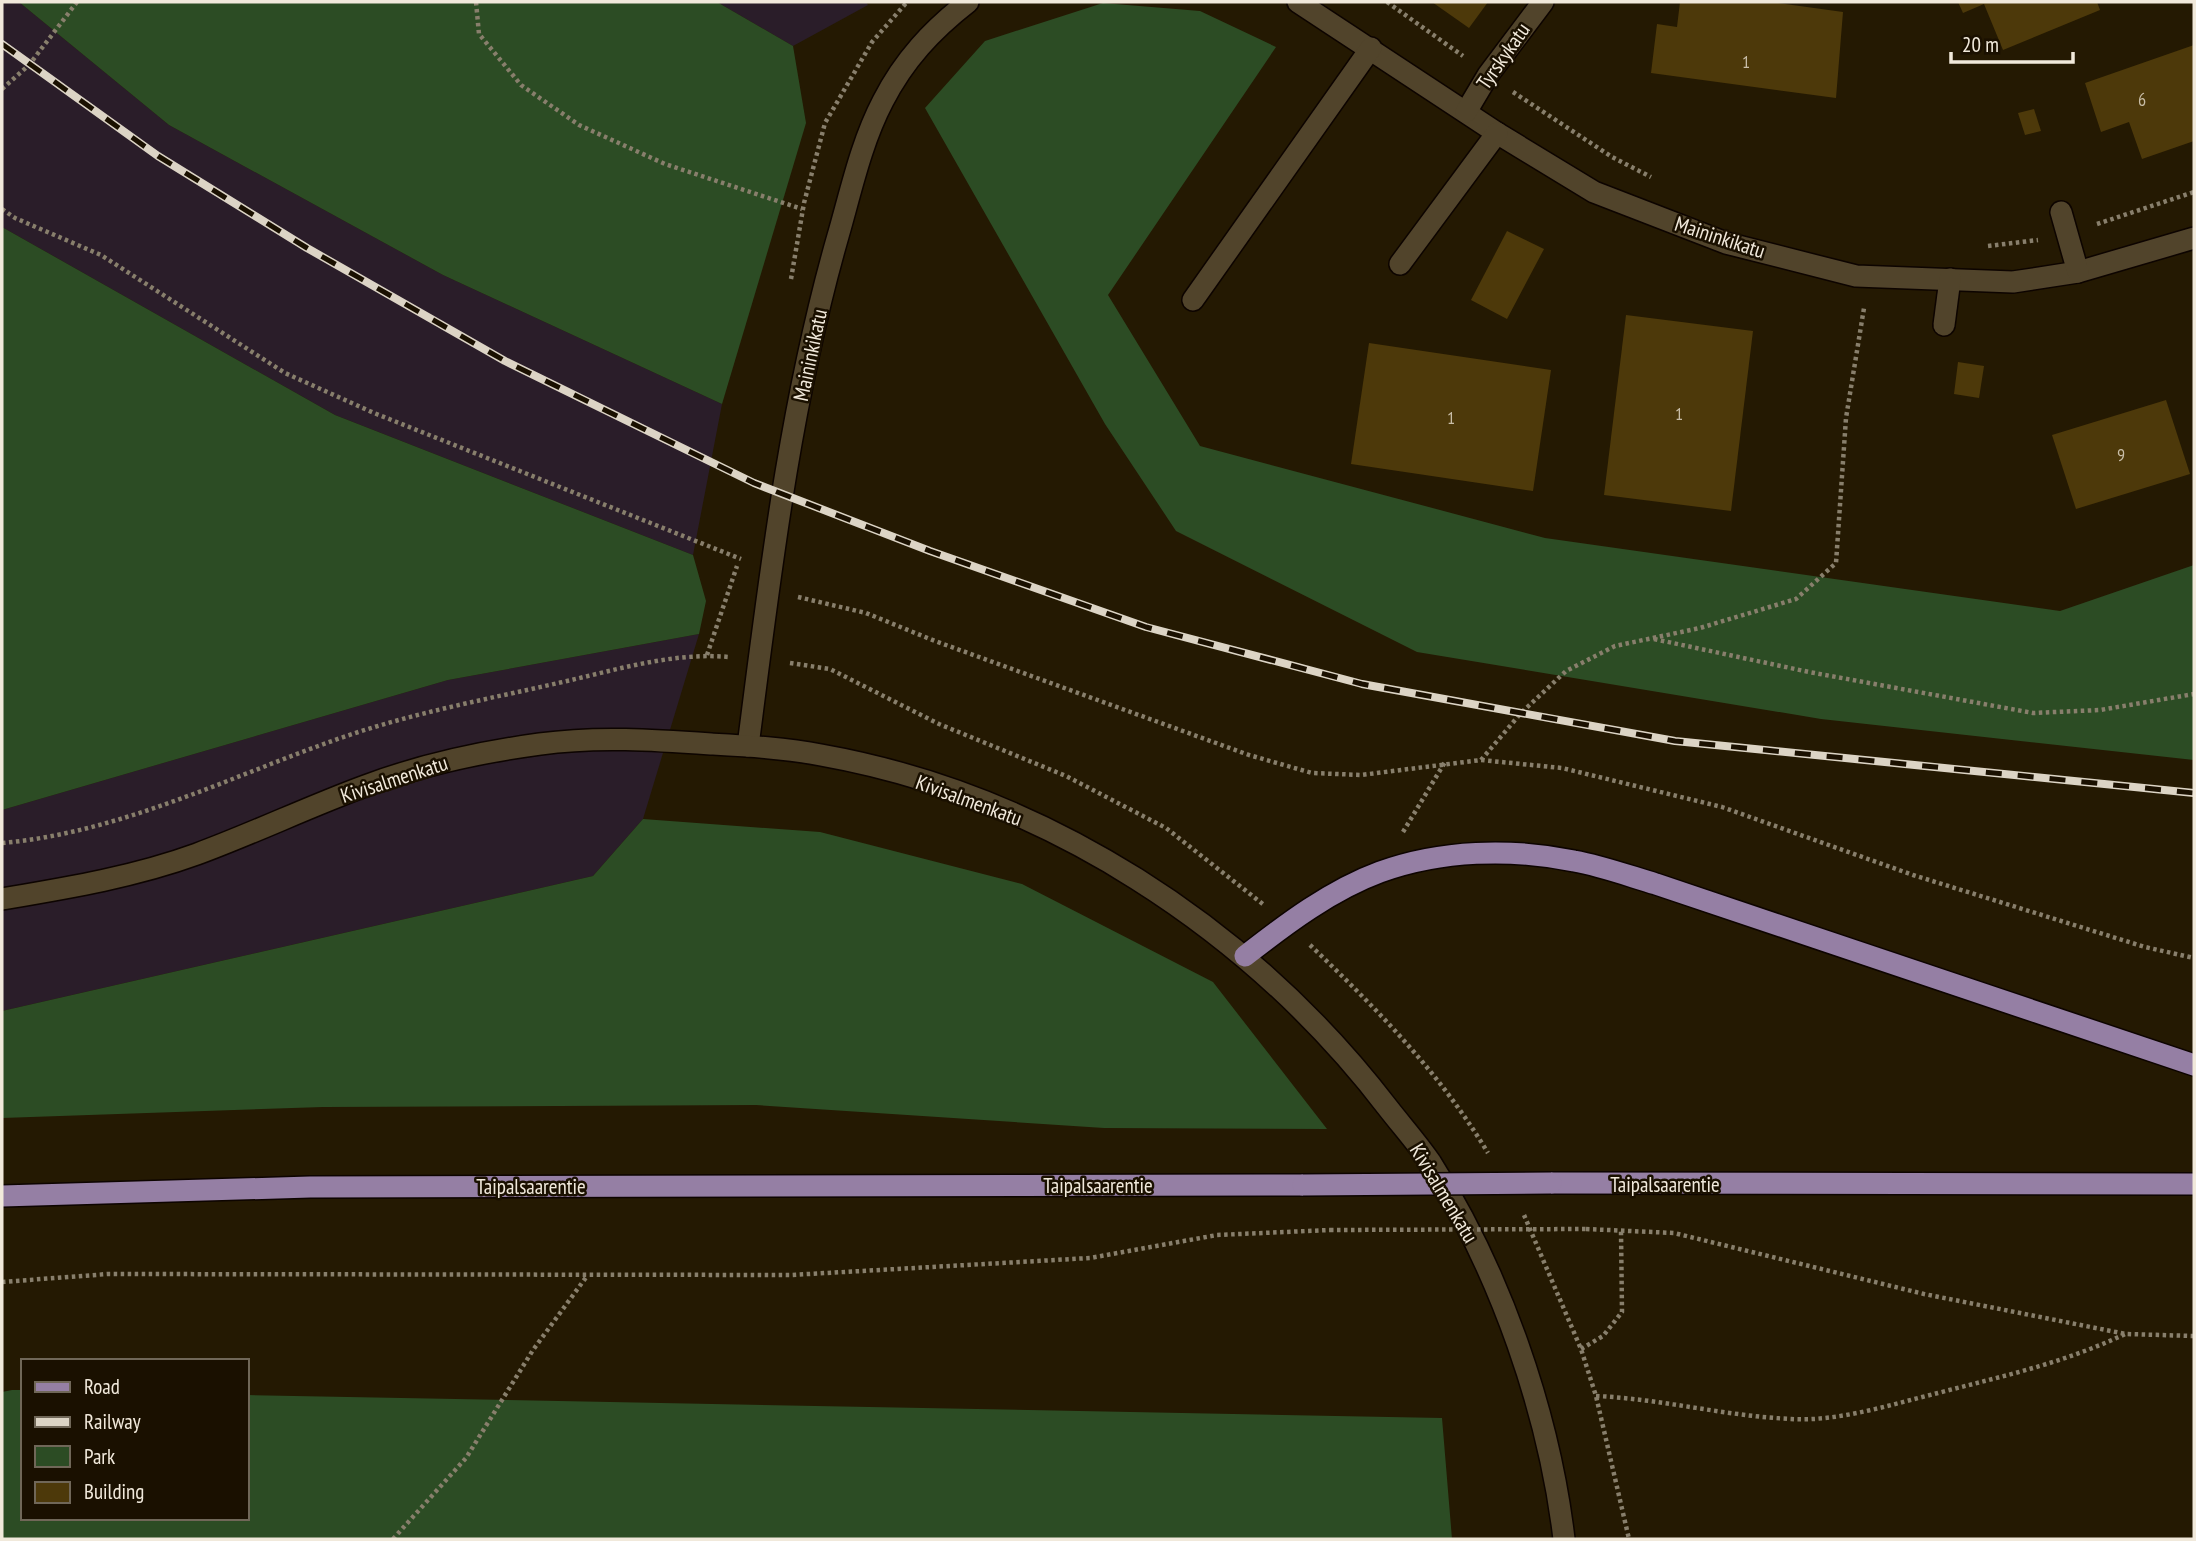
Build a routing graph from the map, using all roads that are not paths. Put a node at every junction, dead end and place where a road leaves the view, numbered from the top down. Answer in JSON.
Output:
{"nodes":[{"id":1,"x":968,"y":2,"type":"edge"},
{"id":2,"x":1298,"y":2,"type":"edge"},
{"id":3,"x":1543,"y":2,"type":"edge"},
{"id":4,"x":1371,"y":48,"type":"junction"},
{"id":5,"x":1466,"y":112,"type":"junction"},
{"id":6,"x":1497,"y":133,"type":"junction"},
{"id":7,"x":2061,"y":212,"type":"dead end"},
{"id":8,"x":2194,"y":238,"type":"edge"},
{"id":9,"x":1400,"y":264,"type":"dead end"},
{"id":10,"x":2078,"y":272,"type":"junction"},
{"id":11,"x":1950,"y":279,"type":"junction"},
{"id":12,"x":1193,"y":300,"type":"dead end"},
{"id":13,"x":1944,"y":324,"type":"dead end"},
{"id":14,"x":748,"y":746,"type":"junction"},
{"id":15,"x":2,"y":900,"type":"edge"},
{"id":16,"x":1245,"y":956,"type":"junction"},
{"id":17,"x":2194,"y":1065,"type":"edge"},
{"id":18,"x":2194,"y":1184,"type":"edge"},
{"id":19,"x":2,"y":1196,"type":"edge"},
{"id":20,"x":1564,"y":1539,"type":"edge"}],
"edges":[{"from":1,"to":14,"type":"street","name":"Maininkikatu"},
{"from":2,"to":4,"type":"street","name":"Maininkikatu"},
{"from":3,"to":5,"type":"street","name":"Tyrskykatu"},
{"from":4,"to":5,"type":"street","name":"Maininkikatu"},
{"from":4,"to":12,"type":"street"},
{"from":5,"to":6,"type":"street","name":"Maininkikatu"},
{"from":6,"to":9,"type":"street"},
{"from":6,"to":11,"type":"street","name":"Maininkikatu"},
{"from":7,"to":10,"type":"street"},
{"from":8,"to":10,"type":"street","name":"Maininkikatu"},
{"from":10,"to":11,"type":"street","name":"Maininkikatu"},
{"from":11,"to":13,"type":"street"},
{"from":14,"to":15,"type":"street","name":"Kivisalmenkatu"},
{"from":14,"to":16,"type":"street","name":"Kivisalmenkatu"},
{"from":16,"to":17,"type":"main road"},
{"from":16,"to":20,"type":"street","name":"Kivisalmenkatu"},
{"from":18,"to":19,"type":"main road","name":"Taipalsaarentie","bridge":true}]}
